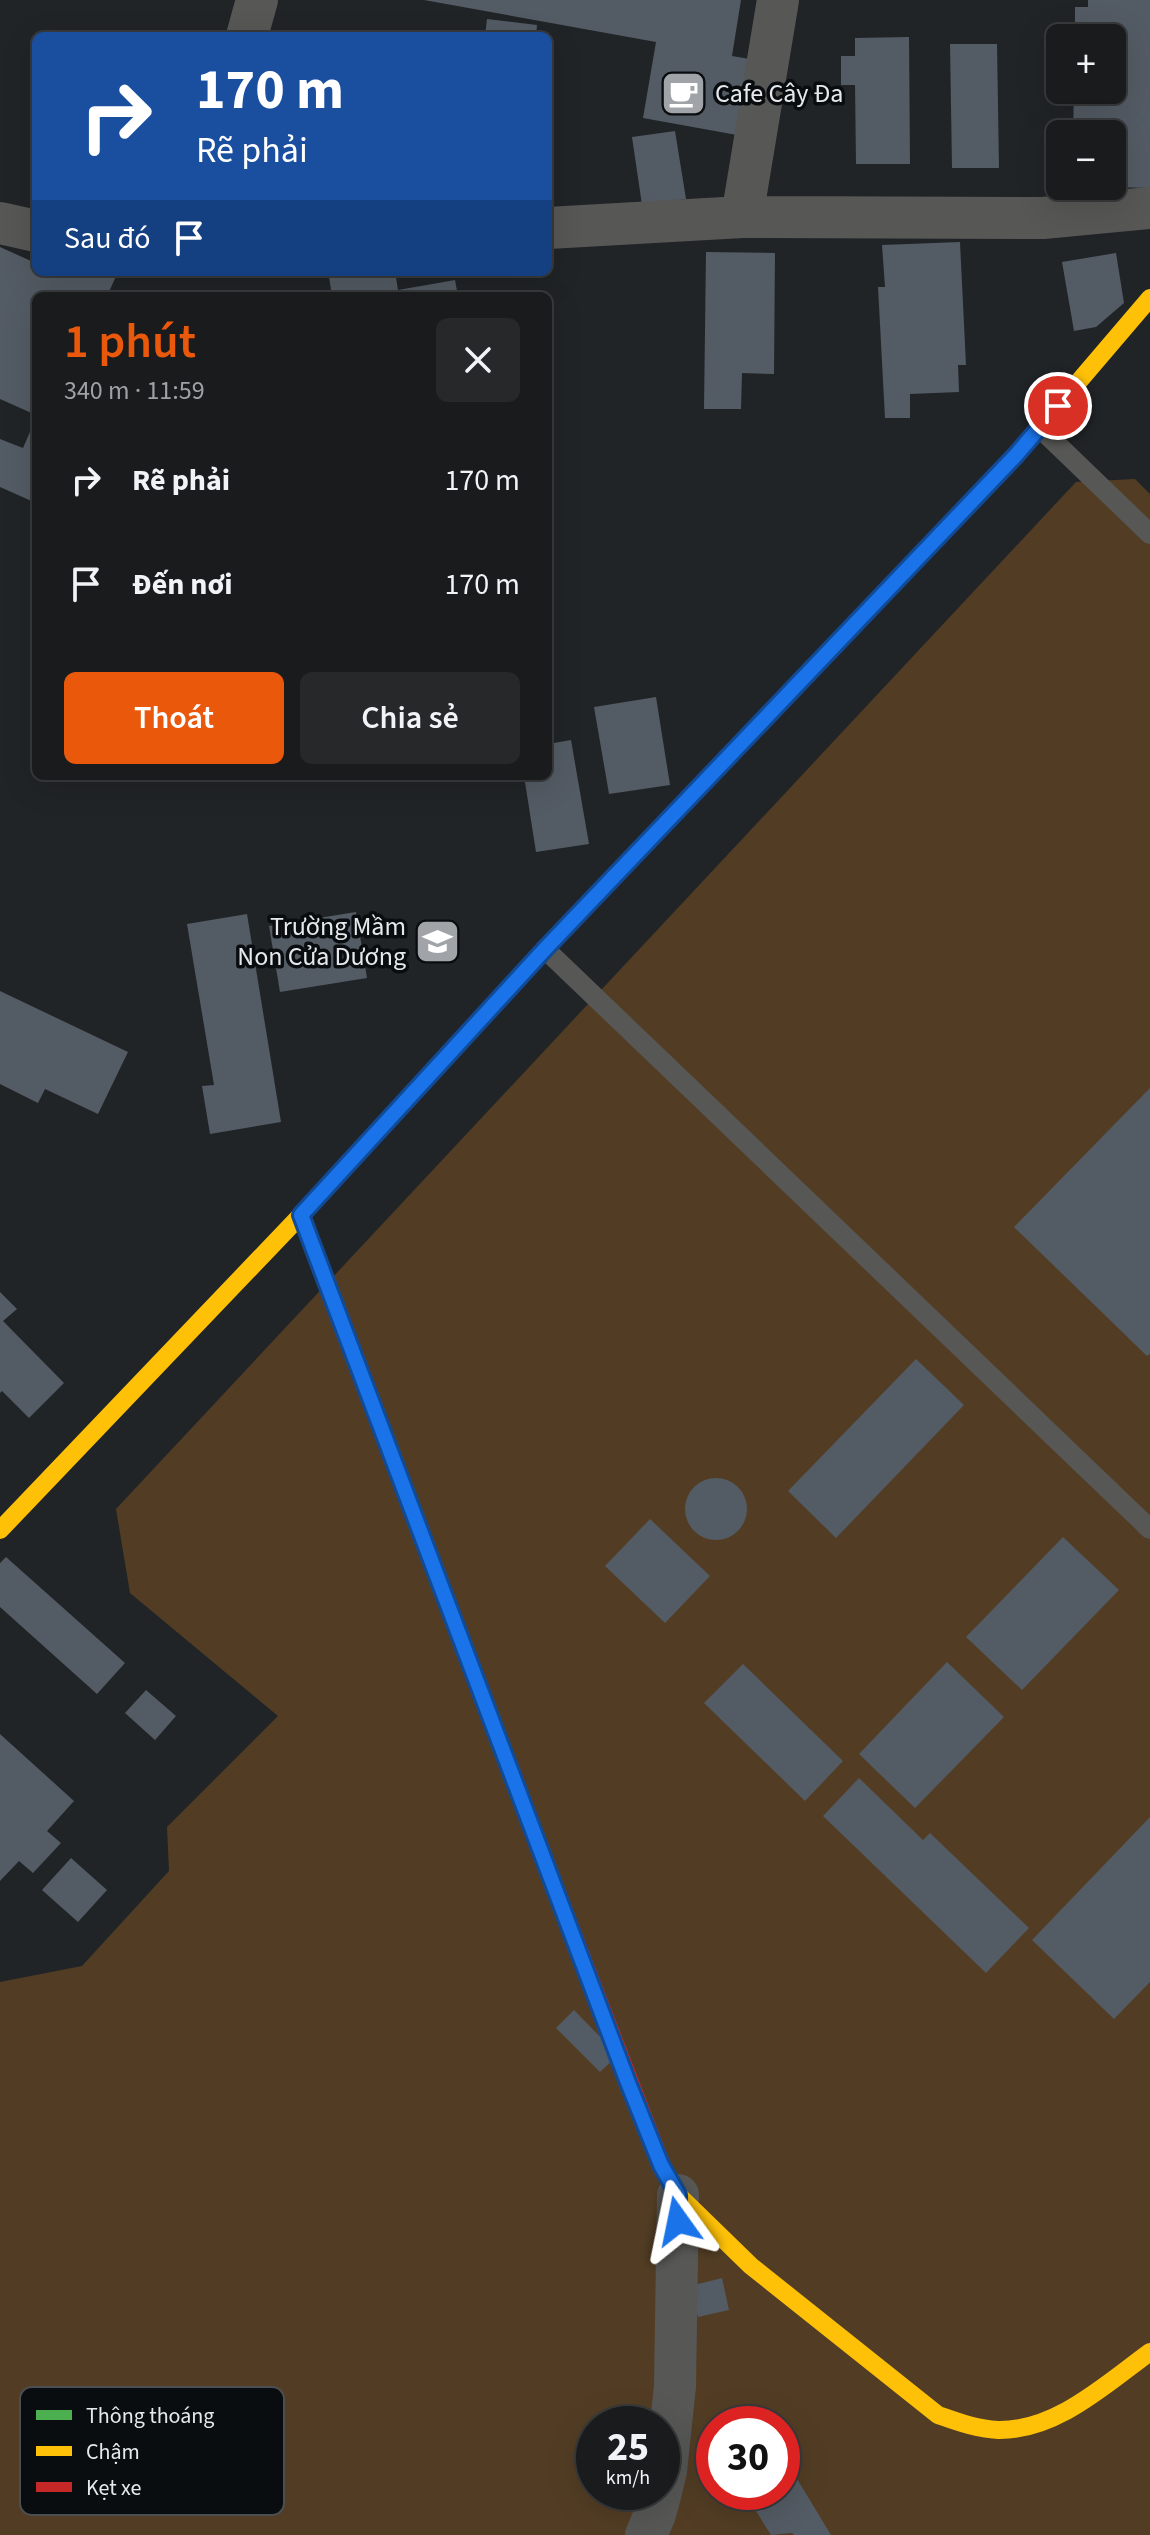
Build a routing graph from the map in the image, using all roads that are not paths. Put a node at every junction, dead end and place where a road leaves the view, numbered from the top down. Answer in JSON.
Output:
{"nodes":[{"id":1,"x":257,"y":0,"type":"edge"},
{"id":2,"x":778,"y":0,"type":"edge"},
{"id":3,"x":248,"y":32,"type":"edge"},
{"id":4,"x":1150,"y":208,"type":"edge"},
{"id":5,"x":742,"y":217,"type":"junction"},
{"id":6,"x":0,"y":223,"type":"edge"},
{"id":7,"x":552,"y":228,"type":"edge"},
{"id":8,"x":32,"y":230,"type":"edge"},
{"id":9,"x":1150,"y":298,"type":"edge"},
{"id":10,"x":1040,"y":428,"type":"junction"},
{"id":11,"x":1150,"y":534,"type":"edge"},
{"id":12,"x":545,"y":949,"type":"junction"},
{"id":13,"x":301,"y":1215,"type":"junction"},
{"id":14,"x":1150,"y":1529,"type":"edge"},
{"id":15,"x":0,"y":1530,"type":"edge"},
{"id":16,"x":678,"y":2195,"type":"junction"},
{"id":17,"x":1150,"y":2352,"type":"edge"},
{"id":18,"x":673,"y":2406,"type":"edge"},
{"id":19,"x":656,"y":2510,"type":"edge"},
{"id":20,"x":646,"y":2535,"type":"edge"}],
"edges":[{"from":1,"to":3,"type":"street"},
{"from":2,"to":5,"type":"street"},
{"from":4,"to":5,"type":"street"},
{"from":5,"to":7,"type":"street"},
{"from":6,"to":8,"type":"street"},
{"from":9,"to":10,"type":"street"},
{"from":10,"to":11,"type":"lane"},
{"from":10,"to":12,"type":"street"},
{"from":12,"to":13,"type":"street"},
{"from":12,"to":14,"type":"lane"},
{"from":13,"to":15,"type":"street"},
{"from":13,"to":16,"type":"street"},
{"from":16,"to":17,"type":"street"},
{"from":16,"to":18,"type":"street"},
{"from":19,"to":20,"type":"street"}]}
